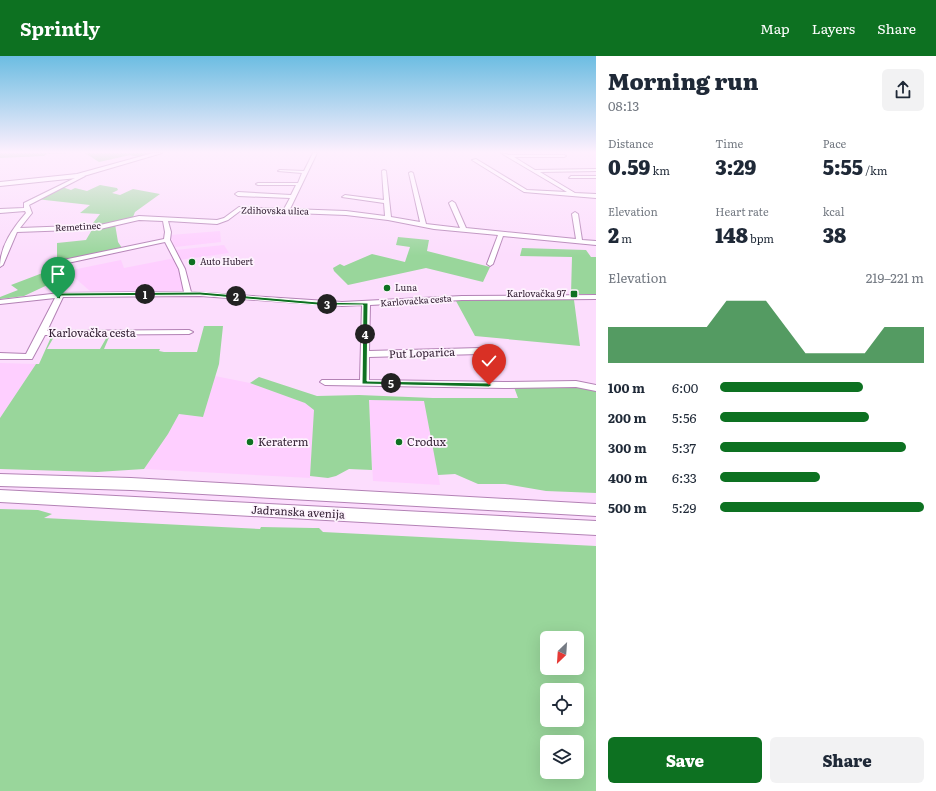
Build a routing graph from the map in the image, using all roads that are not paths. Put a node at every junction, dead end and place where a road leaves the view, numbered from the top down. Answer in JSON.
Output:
{"nodes":[{"id":1,"x":59,"y":187,"type":"edge"},
{"id":2,"x":297,"y":187,"type":"edge"},
{"id":3,"x":386,"y":187,"type":"edge"},
{"id":4,"x":414,"y":187,"type":"edge"},
{"id":5,"x":520,"y":187,"type":"edge"},
{"id":6,"x":561,"y":187,"type":"edge"},
{"id":7,"x":238,"y":194,"type":"dead end"},
{"id":8,"x":575,"y":195,"type":"junction"},
{"id":9,"x":596,"y":196,"type":"edge"},
{"id":10,"x":293,"y":197,"type":"junction"},
{"id":11,"x":345,"y":197,"type":"dead end"},
{"id":12,"x":387,"y":202,"type":"junction"},
{"id":13,"x":452,"y":203,"type":"dead end"},
{"id":14,"x":28,"y":210,"type":"junction"},
{"id":15,"x":0,"y":211,"type":"edge"},
{"id":16,"x":286,"y":211,"type":"junction"},
{"id":17,"x":574,"y":214,"type":"dead end"},
{"id":18,"x":388,"y":218,"type":"junction"},
{"id":19,"x":165,"y":219,"type":"junction"},
{"id":20,"x":423,"y":225,"type":"junction"},
{"id":21,"x":15,"y":230,"type":"junction"},
{"id":22,"x":464,"y":230,"type":"junction"},
{"id":23,"x":501,"y":234,"type":"junction"},
{"id":24,"x":167,"y":240,"type":"junction"},
{"id":25,"x":579,"y":241,"type":"junction"},
{"id":26,"x":596,"y":243,"type":"edge"},
{"id":27,"x":63,"y":262,"type":"dead end"},
{"id":28,"x":490,"y":264,"type":"dead end"},
{"id":29,"x":0,"y":265,"type":"edge"},
{"id":30,"x":188,"y":294,"type":"junction"},
{"id":31,"x":60,"y":295,"type":"junction"},
{"id":32,"x":596,"y":297,"type":"edge"},
{"id":33,"x":0,"y":302,"type":"edge"},
{"id":34,"x":366,"y":304,"type":"junction"},
{"id":35,"x":189,"y":332,"type":"dead end"},
{"id":36,"x":42,"y":333,"type":"junction"},
{"id":37,"x":480,"y":351,"type":"dead end"},
{"id":38,"x":364,"y":354,"type":"junction"},
{"id":39,"x":0,"y":356,"type":"edge"},
{"id":40,"x":325,"y":382,"type":"dead end"},
{"id":41,"x":364,"y":383,"type":"junction"},
{"id":42,"x":596,"y":388,"type":"edge"},
{"id":43,"x":0,"y":480,"type":"edge"},
{"id":44,"x":0,"y":496,"type":"edge"},
{"id":45,"x":596,"y":510,"type":"edge"},
{"id":46,"x":596,"y":528,"type":"edge"}],
"edges":[{"from":1,"to":14,"type":"street"},
{"from":2,"to":10,"type":"street"},
{"from":3,"to":12,"type":"street"},
{"from":4,"to":20,"type":"street"},
{"from":5,"to":8,"type":"street"},
{"from":6,"to":8,"type":"street"},
{"from":7,"to":10,"type":"street"},
{"from":8,"to":9,"type":"street"},
{"from":10,"to":16,"type":"street"},
{"from":11,"to":12,"type":"street"},
{"from":12,"to":18,"type":"street"},
{"from":13,"to":22,"type":"street"},
{"from":14,"to":15,"type":"street"},
{"from":14,"to":21,"type":"street"},
{"from":16,"to":18,"type":"street","name":"Zdihovska ulica"},
{"from":16,"to":19,"type":"street","name":"Zdihovska ulica"},
{"from":17,"to":25,"type":"street"},
{"from":18,"to":20,"type":"street","name":"Zdihovska ulica"},
{"from":19,"to":21,"type":"street","name":"Remetinec"},
{"from":19,"to":24,"type":"street"},
{"from":20,"to":22,"type":"street","name":"Zdihovska ulica"},
{"from":21,"to":29,"type":"street"},
{"from":22,"to":23,"type":"street","name":"Zdihovska ulica"},
{"from":23,"to":25,"type":"street","name":"Zdihovska ulica"},
{"from":23,"to":28,"type":"street"},
{"from":24,"to":27,"type":"street"},
{"from":24,"to":30,"type":"street"},
{"from":25,"to":26,"type":"street","name":"Zdihovska ulica"},
{"from":30,"to":31,"type":"street","name":"Karlovačka cesta"},
{"from":30,"to":34,"type":"street","name":"Karlovačka cesta"},
{"from":31,"to":33,"type":"street","name":"Karlovačka cesta"},
{"from":31,"to":36,"type":"street","name":"Karlovačka cesta"},
{"from":32,"to":34,"type":"street","name":"Karlovačka cesta"},
{"from":34,"to":38,"type":"street"},
{"from":35,"to":36,"type":"street","name":"Karlovačka cesta"},
{"from":36,"to":39,"type":"street","name":"Karlovačka cesta"},
{"from":37,"to":38,"type":"street","name":"Put Loparica"},
{"from":38,"to":41,"type":"street"},
{"from":40,"to":41,"type":"street"},
{"from":41,"to":42,"type":"street"},
{"from":43,"to":45,"type":"main road","name":"Jadranska avenija"},
{"from":44,"to":46,"type":"main road","name":"Jadranska avenija"}]}
